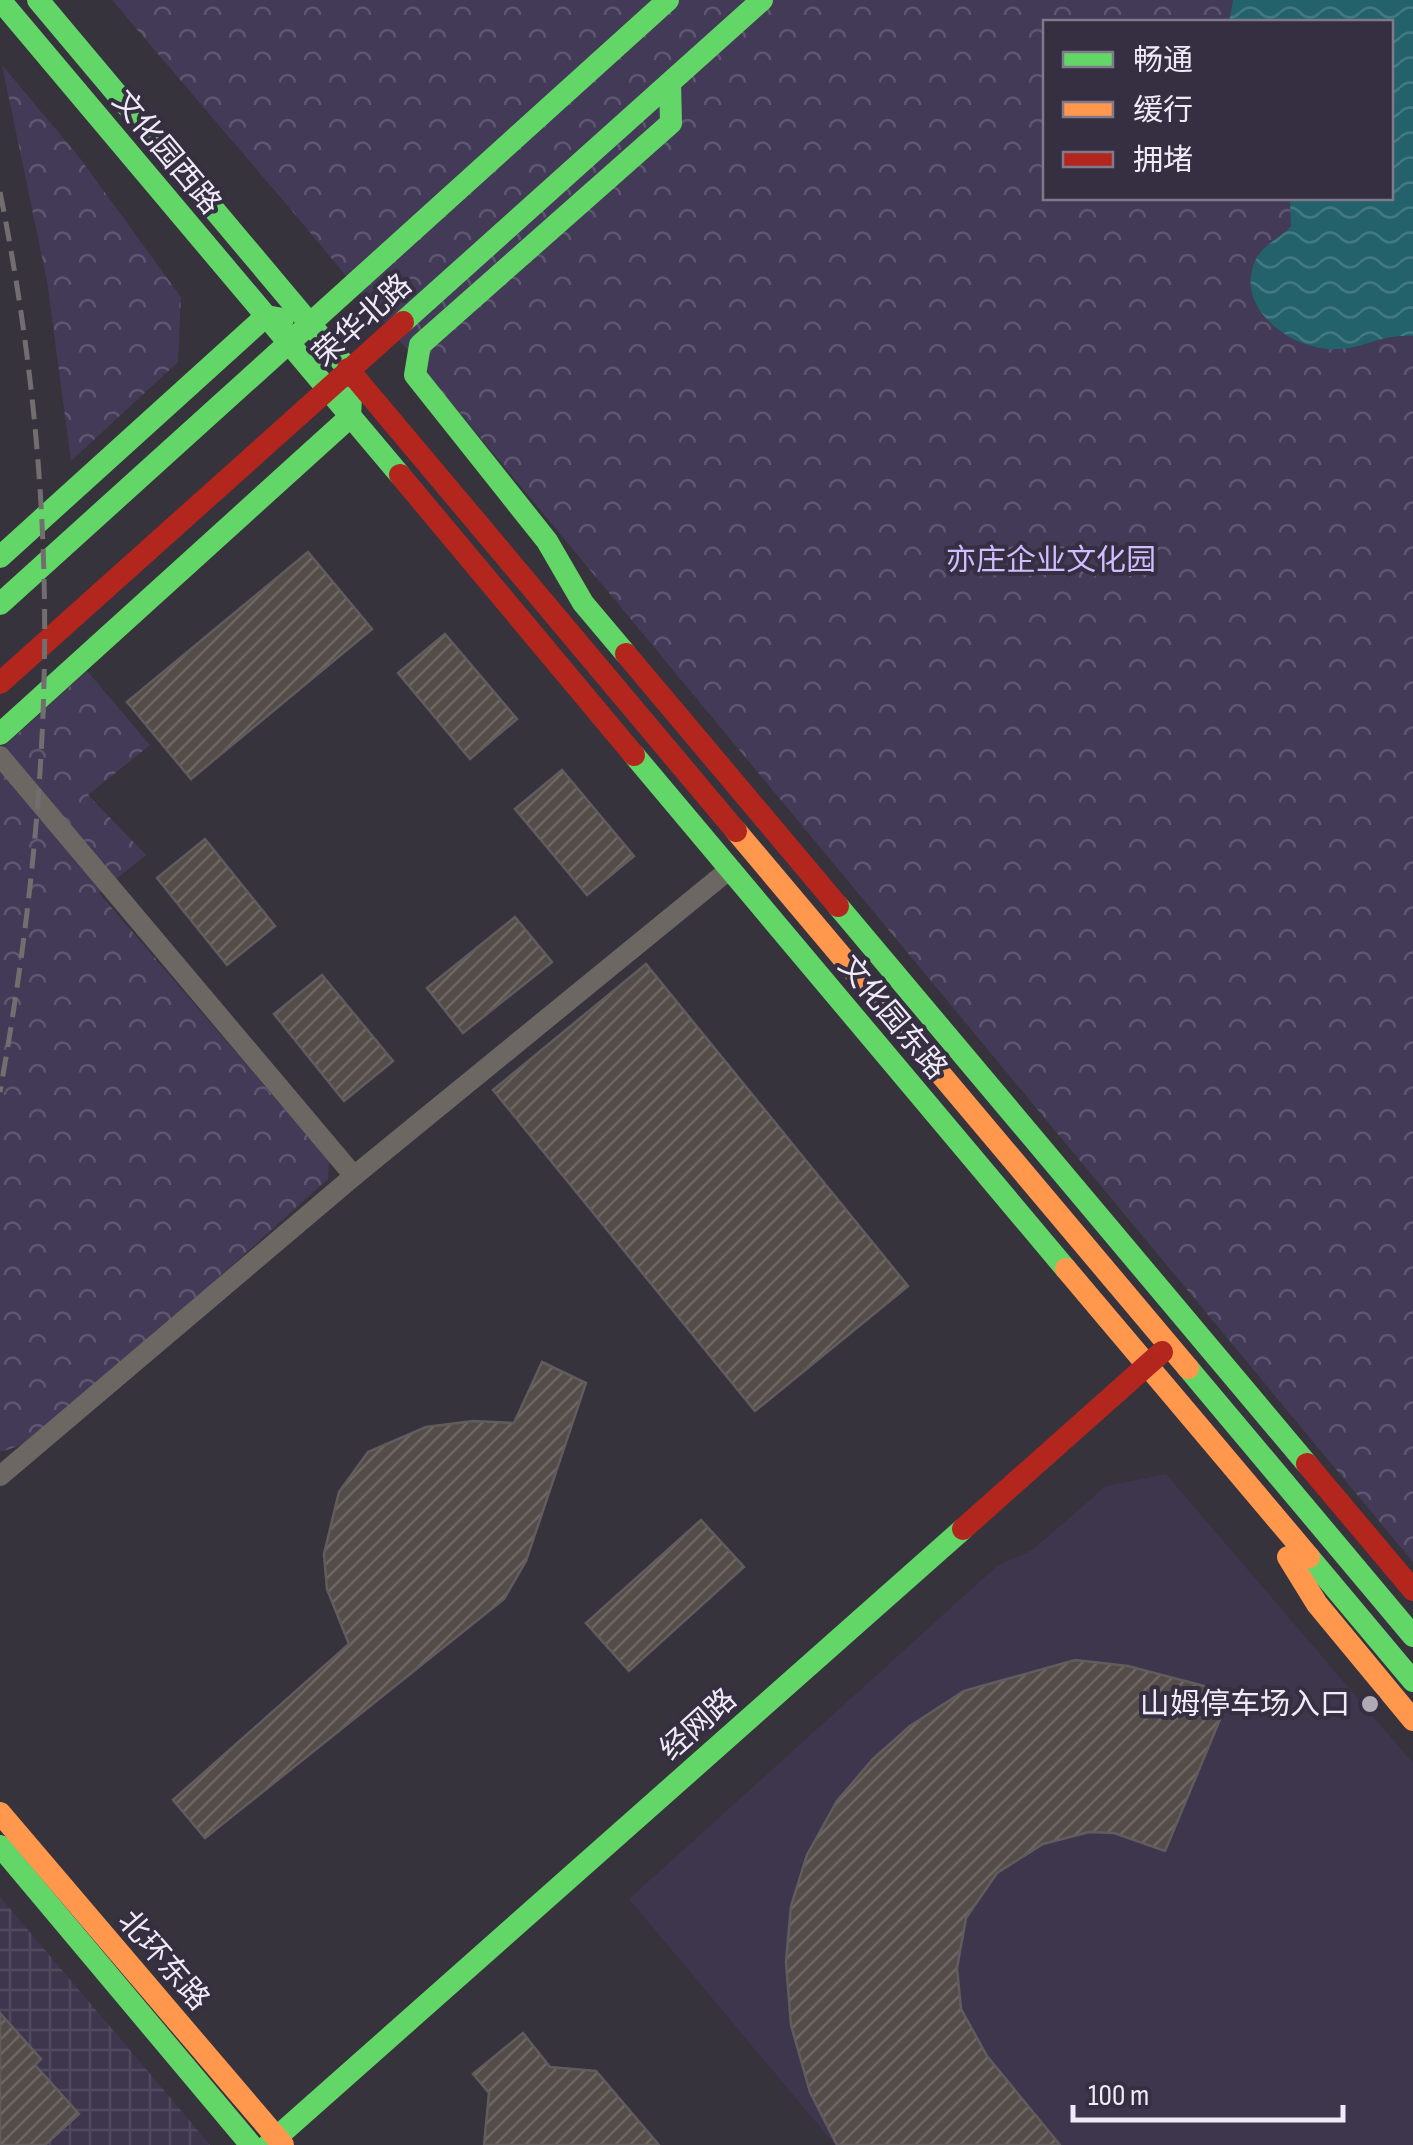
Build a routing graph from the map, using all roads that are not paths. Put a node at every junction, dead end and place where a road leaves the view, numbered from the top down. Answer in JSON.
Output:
{"nodes":[{"id":1,"x":0,"y":0,"type":"edge"},
{"id":2,"x":38,"y":0,"type":"edge"},
{"id":3,"x":668,"y":0,"type":"edge"},
{"id":4,"x":762,"y":0,"type":"edge"},
{"id":5,"x":670,"y":82,"type":"junction"},
{"id":6,"x":266,"y":316,"type":"junction"},
{"id":7,"x":311,"y":323,"type":"junction"},
{"id":8,"x":288,"y":343,"type":"junction"},
{"id":9,"x":352,"y":369,"type":"junction"},
{"id":10,"x":328,"y":391,"type":"junction"},
{"id":11,"x":350,"y":417,"type":"junction"},
{"id":12,"x":0,"y":557,"type":"edge"},
{"id":13,"x":150,"y":598,"type":"junction"},
{"id":14,"x":584,"y":602,"type":"junction"},
{"id":15,"x":0,"y":604,"type":"edge"},
{"id":16,"x":68,"y":623,"type":"junction"},
{"id":17,"x":0,"y":683,"type":"edge"},
{"id":18,"x":630,"y":702,"type":"junction"},
{"id":19,"x":0,"y":734,"type":"edge"},
{"id":20,"x":0,"y":756,"type":"edge"},
{"id":21,"x":730,"y":869,"type":"junction"},
{"id":22,"x":354,"y":1176,"type":"junction"},
{"id":23,"x":1167,"y":1346,"type":"junction"},
{"id":24,"x":1147,"y":1366,"type":"junction"},
{"id":25,"x":1224,"y":1458,"type":"junction"},
{"id":26,"x":0,"y":1476,"type":"edge"},
{"id":27,"x":1413,"y":1590,"type":"edge"},
{"id":28,"x":1409,"y":1628,"type":"edge"},
{"id":29,"x":1413,"y":1681,"type":"edge"},
{"id":30,"x":1413,"y":1720,"type":"edge"},
{"id":31,"x":0,"y":1813,"type":"edge"},
{"id":32,"x":0,"y":1846,"type":"edge"},
{"id":33,"x":276,"y":2142,"type":"edge"},
{"id":34,"x":252,"y":2145,"type":"edge"}],
"edges":[{"from":1,"to":6,"type":"main road","name":"文化园西路"},
{"from":2,"to":7,"type":"main road","name":"文化园西路"},
{"from":3,"to":7,"type":"main road","name":"荣华北路"},
{"from":4,"to":5,"type":"main road","name":"荣华北路"},
{"from":5,"to":9,"type":"main road","name":"荣华北路"},
{"from":5,"to":14,"type":"main road"},
{"from":6,"to":7,"type":"main road"},
{"from":6,"to":8,"type":"main road","name":"文化园西路"},
{"from":6,"to":12,"type":"main road"},
{"from":7,"to":8,"type":"main road","name":"荣华北路"},
{"from":7,"to":9,"type":"main road","name":"文化园西路"},
{"from":8,"to":10,"type":"main road","name":"文化园西路"},
{"from":8,"to":15,"type":"main road","name":"荣华北路"},
{"from":9,"to":10,"type":"main road","name":"荣华北路"},
{"from":9,"to":11,"type":"main road"},
{"from":9,"to":18,"type":"main road","name":"文化园东路"},
{"from":10,"to":11,"type":"main road","name":"文化园东路"},
{"from":10,"to":16,"type":"main road","name":"荣华北路"},
{"from":11,"to":13,"type":"main road"},
{"from":11,"to":21,"type":"main road","name":"文化园东路"},
{"from":13,"to":16,"type":"main road"},
{"from":13,"to":19,"type":"main road"},
{"from":14,"to":18,"type":"main road"},
{"from":14,"to":27,"type":"main road"},
{"from":16,"to":17,"type":"main road","name":"荣华北路"},
{"from":18,"to":23,"type":"main road","name":"文化园东路"},
{"from":20,"to":22,"type":"street"},
{"from":21,"to":22,"type":"street"},
{"from":21,"to":24,"type":"main road","name":"文化园东路"},
{"from":22,"to":26,"type":"street"},
{"from":23,"to":24,"type":"main road","name":"经网路"},
{"from":23,"to":28,"type":"main road","name":"文化园东路"},
{"from":24,"to":25,"type":"main road","name":"文化园东路"},
{"from":24,"to":33,"type":"main road","name":"经网路"},
{"from":25,"to":29,"type":"main road","name":"文化园东路"},
{"from":25,"to":30,"type":"main road"},
{"from":31,"to":33,"type":"main road","name":"北环东路"},
{"from":32,"to":34,"type":"main road","name":"北环东路"}]}
